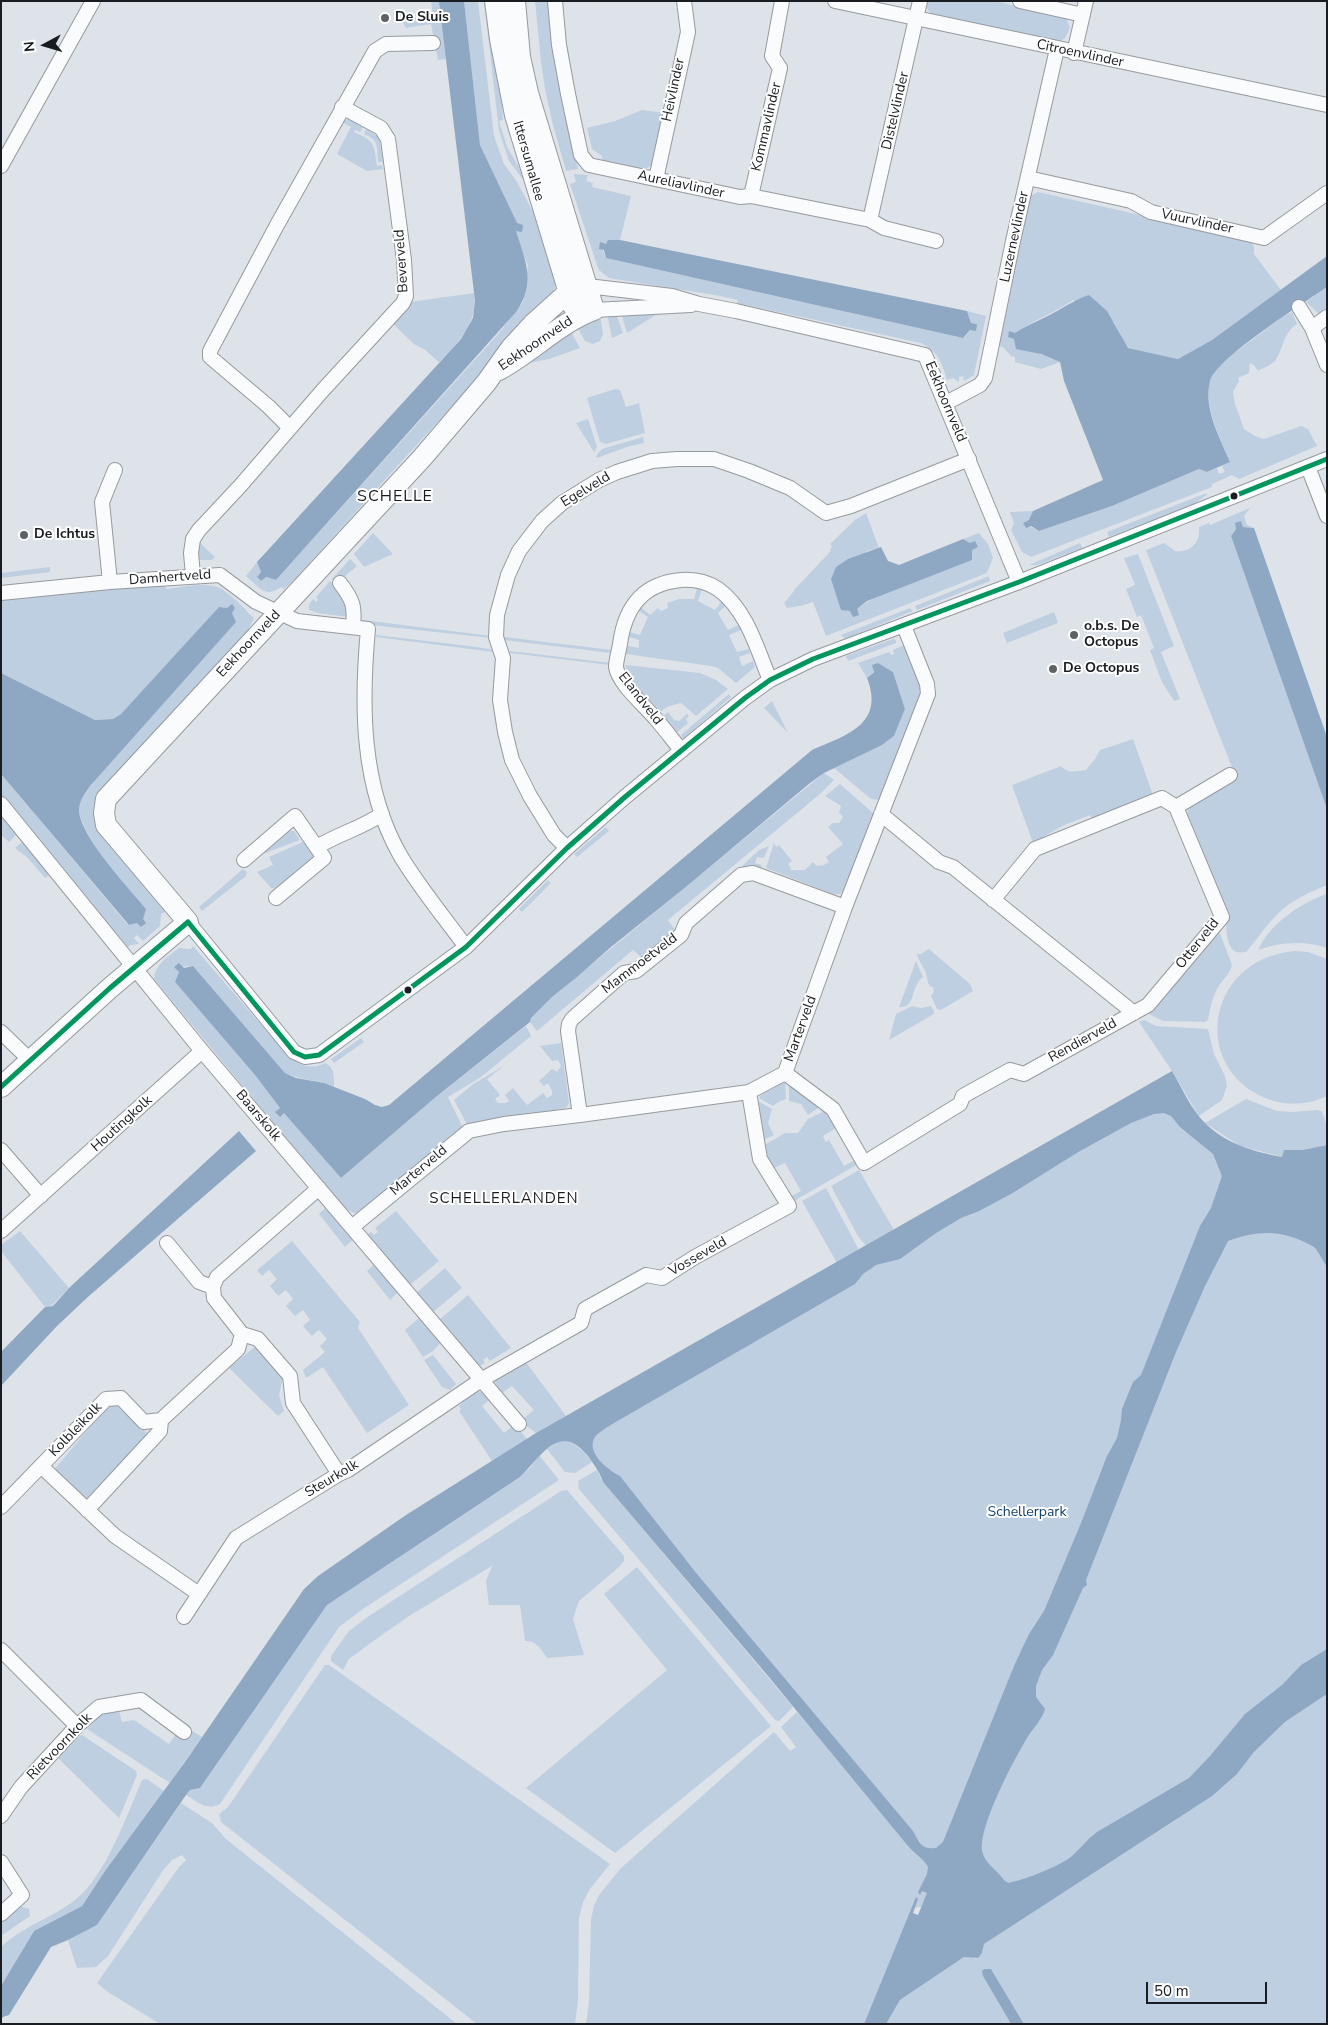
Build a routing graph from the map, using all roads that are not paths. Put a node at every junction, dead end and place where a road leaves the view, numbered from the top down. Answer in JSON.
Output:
{"nodes":[{"id":1,"x":93,"y":1,"type":"edge"},
{"id":2,"x":495,"y":1,"type":"edge"},
{"id":3,"x":515,"y":1,"type":"edge"},
{"id":4,"x":684,"y":1,"type":"edge"},
{"id":5,"x":782,"y":1,"type":"edge"},
{"id":6,"x":834,"y":1,"type":"edge"},
{"id":7,"x":920,"y":1,"type":"edge"},
{"id":8,"x":1020,"y":1,"type":"edge"},
{"id":9,"x":1086,"y":1,"type":"edge"},
{"id":10,"x":558,"y":2,"type":"edge"},
{"id":11,"x":1083,"y":15,"type":"junction"},
{"id":12,"x":916,"y":19,"type":"junction"},
{"id":13,"x":433,"y":43,"type":"dead end"},
{"id":14,"x":1057,"y":49,"type":"junction"},
{"id":15,"x":1074,"y":53,"type":"junction"},
{"id":16,"x":1327,"y":105,"type":"edge"},
{"id":17,"x":342,"y":107,"type":"junction"},
{"id":18,"x":1,"y":166,"type":"edge"},
{"id":19,"x":1028,"y":178,"type":"junction"},
{"id":20,"x":656,"y":179,"type":"junction"},
{"id":21,"x":1327,"y":193,"type":"edge"},
{"id":22,"x":752,"y":196,"type":"junction"},
{"id":23,"x":870,"y":220,"type":"junction"},
{"id":24,"x":936,"y":241,"type":"dead end"},
{"id":25,"x":588,"y":288,"type":"junction"},
{"id":26,"x":569,"y":295,"type":"junction"},
{"id":27,"x":699,"y":304,"type":"junction"},
{"id":28,"x":1299,"y":307,"type":"dead end"},
{"id":29,"x":585,"y":313,"type":"junction"},
{"id":30,"x":1327,"y":317,"type":"edge"},
{"id":31,"x":1312,"y":328,"type":"junction"},
{"id":32,"x":1327,"y":364,"type":"edge"},
{"id":33,"x":492,"y":374,"type":"junction"},
{"id":34,"x":946,"y":403,"type":"junction"},
{"id":35,"x":290,"y":428,"type":"junction"},
{"id":36,"x":969,"y":459,"type":"junction"},
{"id":37,"x":1327,"y":459,"type":"edge"},
{"id":38,"x":1308,"y":467,"type":"junction"},
{"id":39,"x":115,"y":470,"type":"dead end"},
{"id":40,"x":1327,"y":516,"type":"edge"},
{"id":41,"x":193,"y":575,"type":"junction"},
{"id":42,"x":110,"y":582,"type":"junction"},
{"id":43,"x":1019,"y":582,"type":"junction"},
{"id":44,"x":340,"y":583,"type":"dead end"},
{"id":45,"x":1,"y":593,"type":"edge"},
{"id":46,"x":278,"y":613,"type":"junction"},
{"id":47,"x":904,"y":626,"type":"junction"},
{"id":48,"x":353,"y":627,"type":"junction"},
{"id":49,"x":770,"y":680,"type":"junction"},
{"id":50,"x":680,"y":750,"type":"junction"},
{"id":51,"x":1230,"y":775,"type":"dead end"},
{"id":52,"x":1,"y":804,"type":"edge"},
{"id":53,"x":1176,"y":807,"type":"junction"},
{"id":54,"x":382,"y":814,"type":"junction"},
{"id":55,"x":881,"y":814,"type":"junction"},
{"id":56,"x":317,"y":847,"type":"junction"},
{"id":57,"x":567,"y":848,"type":"junction"},
{"id":58,"x":244,"y":860,"type":"dead end"},
{"id":59,"x":276,"y":898,"type":"dead end"},
{"id":60,"x":993,"y":900,"type":"junction"},
{"id":61,"x":845,"y":907,"type":"junction"},
{"id":62,"x":188,"y":922,"type":"junction"},
{"id":63,"x":466,"y":948,"type":"junction"},
{"id":64,"x":134,"y":968,"type":"junction"},
{"id":65,"x":1134,"y":1012,"type":"junction"},
{"id":66,"x":1,"y":1032,"type":"edge"},
{"id":67,"x":202,"y":1051,"type":"junction"},
{"id":68,"x":30,"y":1061,"type":"junction"},
{"id":69,"x":785,"y":1072,"type":"junction"},
{"id":70,"x":1,"y":1087,"type":"edge"},
{"id":71,"x":749,"y":1092,"type":"junction"},
{"id":72,"x":580,"y":1116,"type":"junction"},
{"id":73,"x":1,"y":1150,"type":"edge"},
{"id":74,"x":320,"y":1188,"type":"junction"},
{"id":75,"x":41,"y":1196,"type":"junction"},
{"id":76,"x":352,"y":1226,"type":"junction"},
{"id":77,"x":1,"y":1231,"type":"edge"},
{"id":78,"x":167,"y":1243,"type":"dead end"},
{"id":79,"x":213,"y":1287,"type":"junction"},
{"id":80,"x":242,"y":1334,"type":"junction"},
{"id":81,"x":481,"y":1380,"type":"junction"},
{"id":82,"x":161,"y":1420,"type":"junction"},
{"id":83,"x":519,"y":1424,"type":"dead end"},
{"id":84,"x":41,"y":1466,"type":"junction"},
{"id":85,"x":339,"y":1474,"type":"junction"},
{"id":86,"x":1,"y":1507,"type":"edge"},
{"id":87,"x":87,"y":1510,"type":"junction"},
{"id":88,"x":199,"y":1594,"type":"junction"},
{"id":89,"x":184,"y":1616,"type":"dead end"},
{"id":90,"x":1,"y":1650,"type":"edge"},
{"id":91,"x":77,"y":1726,"type":"junction"},
{"id":92,"x":184,"y":1732,"type":"dead end"},
{"id":93,"x":1,"y":1816,"type":"edge"},
{"id":94,"x":1,"y":1862,"type":"edge"},
{"id":95,"x":1,"y":1914,"type":"edge"}],
"edges":[{"from":1,"to":18,"type":"street"},
{"from":2,"to":26,"type":"street","name":"Ittersumallee"},
{"from":3,"to":25,"type":"street","name":"Ittersumallee"},
{"from":4,"to":20,"type":"street","name":"Heivlinder"},
{"from":5,"to":22,"type":"street","name":"Kommavlinder"},
{"from":6,"to":12,"type":"street","name":"Citroenvlinder"},
{"from":7,"to":12,"type":"street","name":"Distelvlinder"},
{"from":8,"to":11,"type":"street"},
{"from":9,"to":11,"type":"street"},
{"from":10,"to":20,"type":"street","name":"Aureliavlinder"},
{"from":11,"to":15,"type":"street"},
{"from":12,"to":14,"type":"street","name":"Citroenvlinder"},
{"from":12,"to":23,"type":"street","name":"Distelvlinder"},
{"from":13,"to":17,"type":"street"},
{"from":14,"to":15,"type":"street","name":"Citroenvlinder"},
{"from":14,"to":19,"type":"street","name":"Luzernevlinder"},
{"from":15,"to":16,"type":"street","name":"Citroenvlinder"},
{"from":17,"to":35,"type":"street"},
{"from":17,"to":35,"type":"street","name":"Beverveld"},
{"from":19,"to":21,"type":"street","name":"Vuurvlinder"},
{"from":19,"to":34,"type":"street","name":"Luzernevlinder"},
{"from":20,"to":22,"type":"street","name":"Aureliavlinder"},
{"from":22,"to":23,"type":"street","name":"Aureliavlinder"},
{"from":23,"to":24,"type":"street","name":"Aureliavlinder"},
{"from":25,"to":26,"type":"street","name":"Eekhoornveld"},
{"from":25,"to":27,"type":"street","name":"Eekhoornveld"},
{"from":25,"to":29,"type":"street","name":"Ittersumallee"},
{"from":26,"to":29,"type":"street","name":"Ittersumallee"},
{"from":26,"to":33,"type":"street","name":"Eekhoornveld"},
{"from":27,"to":29,"type":"street","name":"Eekhoornveld"},
{"from":27,"to":34,"type":"street","name":"Eekhoornveld"},
{"from":28,"to":31,"type":"street"},
{"from":29,"to":33,"type":"street","name":"Eekhoornveld"},
{"from":30,"to":31,"type":"street"},
{"from":31,"to":32,"type":"street"},
{"from":33,"to":46,"type":"street","name":"Eekhoornveld"},
{"from":34,"to":36,"type":"street","name":"Eekhoornveld"},
{"from":35,"to":41,"type":"street","name":"Beverveld"},
{"from":36,"to":43,"type":"street","name":"Eekhoornveld"},
{"from":36,"to":57,"type":"street","name":"Egelveld"},
{"from":37,"to":38,"type":"street"},
{"from":38,"to":40,"type":"street"},
{"from":38,"to":43,"type":"street"},
{"from":39,"to":42,"type":"street","name":"Damhertveld"},
{"from":41,"to":42,"type":"street","name":"Damhertveld"},
{"from":41,"to":46,"type":"street","name":"Damhertveld"},
{"from":42,"to":45,"type":"street","name":"Damhertveld"},
{"from":43,"to":47,"type":"street"},
{"from":44,"to":48,"type":"street"},
{"from":46,"to":48,"type":"street"},
{"from":46,"to":62,"type":"street","name":"Eekhoornveld"},
{"from":47,"to":49,"type":"street"},
{"from":47,"to":55,"type":"street","name":"Marterveld"},
{"from":48,"to":54,"type":"street"},
{"from":49,"to":50,"type":"street"},
{"from":49,"to":50,"type":"street","name":"Elandveld"},
{"from":50,"to":57,"type":"street"},
{"from":51,"to":53,"type":"street"},
{"from":52,"to":64,"type":"street","name":"Baarskolk"},
{"from":53,"to":60,"type":"street"},
{"from":53,"to":65,"type":"street","name":"Otterveld"},
{"from":54,"to":56,"type":"street"},
{"from":54,"to":63,"type":"street"},
{"from":55,"to":60,"type":"street","name":"Rendierveld"},
{"from":55,"to":61,"type":"street","name":"Marterveld"},
{"from":56,"to":58,"type":"street"},
{"from":56,"to":59,"type":"street"},
{"from":57,"to":63,"type":"street"},
{"from":60,"to":65,"type":"street","name":"Rendierveld"},
{"from":61,"to":69,"type":"street","name":"Marterveld"},
{"from":61,"to":72,"type":"street","name":"Mammoetveld"},
{"from":62,"to":63,"type":"street"},
{"from":62,"to":64,"type":"street"},
{"from":64,"to":67,"type":"street","name":"Baarskolk"},
{"from":64,"to":68,"type":"street"},
{"from":65,"to":69,"type":"street","name":"Rendierveld"},
{"from":66,"to":68,"type":"street"},
{"from":67,"to":74,"type":"street","name":"Baarskolk"},
{"from":67,"to":75,"type":"street","name":"Houtingkolk"},
{"from":68,"to":70,"type":"street"},
{"from":69,"to":71,"type":"street","name":"Marterveld"},
{"from":71,"to":72,"type":"street","name":"Marterveld"},
{"from":71,"to":81,"type":"street","name":"Vosseveld"},
{"from":72,"to":76,"type":"street","name":"Marterveld"},
{"from":73,"to":75,"type":"street"},
{"from":74,"to":76,"type":"street","name":"Baarskolk"},
{"from":74,"to":79,"type":"street"},
{"from":75,"to":77,"type":"street","name":"Houtingkolk"},
{"from":76,"to":81,"type":"street","name":"Baarskolk"},
{"from":78,"to":79,"type":"street"},
{"from":79,"to":80,"type":"street"},
{"from":80,"to":82,"type":"street"},
{"from":80,"to":85,"type":"street"},
{"from":81,"to":83,"type":"street","name":"Baarskolk"},
{"from":81,"to":85,"type":"street","name":"Steurkolk"},
{"from":82,"to":84,"type":"street","name":"Kolbleikolk"},
{"from":82,"to":87,"type":"street"},
{"from":84,"to":86,"type":"street","name":"Kolbleikolk"},
{"from":84,"to":87,"type":"street"},
{"from":85,"to":88,"type":"street","name":"Steurkolk"},
{"from":87,"to":88,"type":"street"},
{"from":88,"to":89,"type":"street","name":"Steurkolk"},
{"from":90,"to":91,"type":"street"},
{"from":91,"to":92,"type":"street","name":"Rietvoornkolk"},
{"from":91,"to":93,"type":"street","name":"Rietvoornkolk"},
{"from":94,"to":95,"type":"street"}]}
